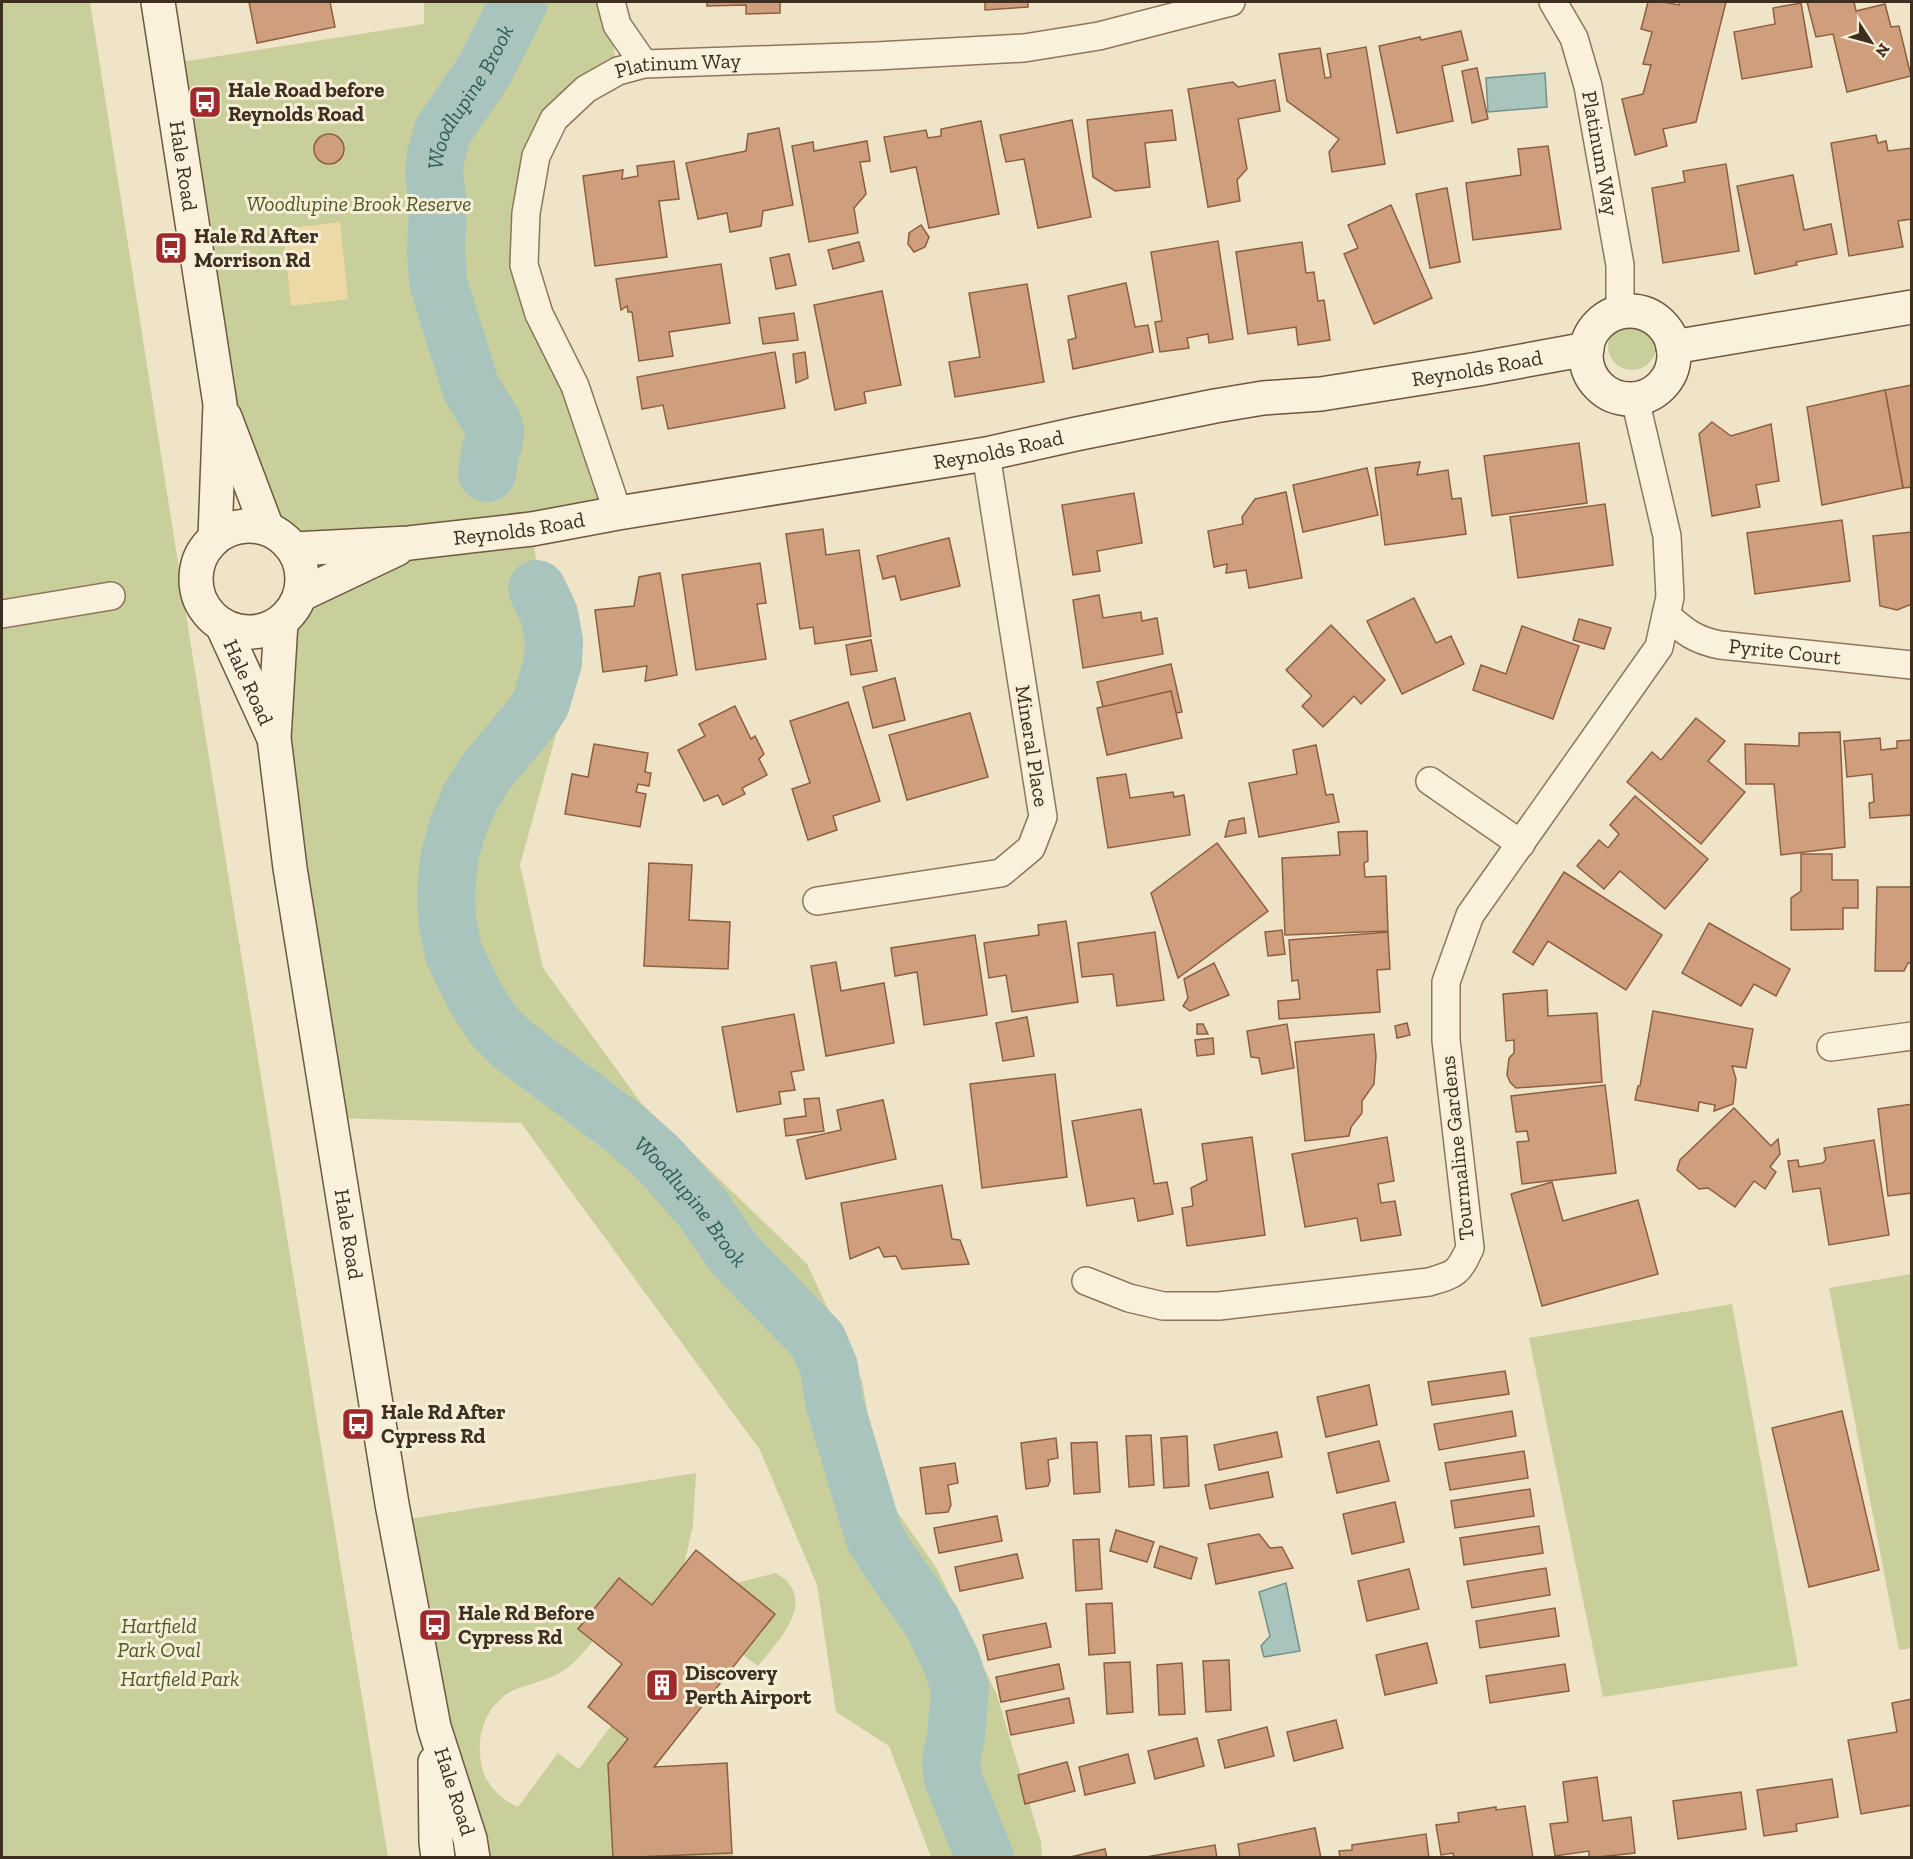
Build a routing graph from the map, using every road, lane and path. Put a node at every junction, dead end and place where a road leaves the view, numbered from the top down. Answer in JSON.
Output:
{"nodes":[{"id":1,"x":158,"y":2,"type":"edge"},
{"id":2,"x":611,"y":2,"type":"edge"},
{"id":3,"x":1231,"y":2,"type":"edge"},
{"id":4,"x":1552,"y":2,"type":"edge"},
{"id":5,"x":644,"y":64,"type":"junction"},
{"id":6,"x":1911,"y":307,"type":"edge"},
{"id":7,"x":1620,"y":312,"type":"junction"},
{"id":8,"x":1673,"y":347,"type":"junction"},
{"id":9,"x":1587,"y":349,"type":"junction"},
{"id":10,"x":1635,"y":399,"type":"junction"},
{"id":11,"x":220,"y":404,"type":"junction"},
{"id":12,"x":986,"y":454,"type":"junction"},
{"id":13,"x":618,"y":513,"type":"junction"},
{"id":14,"x":267,"y":528,"type":"junction"},
{"id":15,"x":215,"y":537,"type":"junction"},
{"id":16,"x":409,"y":543,"type":"junction"},
{"id":17,"x":294,"y":549,"type":"junction"},
{"id":18,"x":300,"y":595,"type":"junction"},
{"id":19,"x":111,"y":596,"type":"dead end"},
{"id":20,"x":2,"y":614,"type":"edge"},
{"id":21,"x":1666,"y":615,"type":"junction"},
{"id":22,"x":281,"y":621,"type":"junction"},
{"id":23,"x":222,"y":625,"type":"junction"},
{"id":24,"x":1911,"y":665,"type":"edge"},
{"id":25,"x":274,"y":738,"type":"junction"},
{"id":26,"x":1430,"y":781,"type":"dead end"},
{"id":27,"x":1521,"y":844,"type":"junction"},
{"id":28,"x":817,"y":901,"type":"dead end"},
{"id":29,"x":1911,"y":1035,"type":"edge"},
{"id":30,"x":1831,"y":1047,"type":"dead end"},
{"id":31,"x":1086,"y":1281,"type":"dead end"},
{"id":32,"x":434,"y":1727,"type":"junction"},
{"id":33,"x":438,"y":1857,"type":"edge"},
{"id":34,"x":473,"y":1857,"type":"edge"}],
"edges":[{"from":1,"to":11,"type":"main road","name":"Hale Road"},
{"from":2,"to":5,"type":"street"},
{"from":3,"to":5,"type":"street","name":"Platinum Way"},
{"from":4,"to":7,"type":"street","name":"Platinum Way"},
{"from":5,"to":13,"type":"street","name":"Platinum Way"},
{"from":6,"to":8,"type":"main road"},
{"from":7,"to":8,"type":"main road"},
{"from":7,"to":9,"type":"main road"},
{"from":8,"to":10,"type":"main road"},
{"from":9,"to":10,"type":"main road"},
{"from":9,"to":12,"type":"main road","name":"Reynolds Road"},
{"from":10,"to":21,"type":"street","name":"Tourmaline Gardens"},
{"from":11,"to":14,"type":"main road","name":"Hale Road"},
{"from":11,"to":15,"type":"main road","name":"Hale Road"},
{"from":12,"to":13,"type":"main road","name":"Reynolds Road"},
{"from":12,"to":28,"type":"street","name":"Mineral Place"},
{"from":13,"to":16,"type":"main road","name":"Reynolds Road"},
{"from":14,"to":15,"type":"main road"},
{"from":14,"to":17,"type":"main road"},
{"from":15,"to":23,"type":"main road"},
{"from":16,"to":17,"type":"main road","name":"Reynolds Road"},
{"from":16,"to":18,"type":"main road","name":"Reynolds Road"},
{"from":17,"to":18,"type":"main road"},
{"from":18,"to":22,"type":"main road"},
{"from":19,"to":20,"type":"street"},
{"from":21,"to":24,"type":"street","name":"Pyrite Court"},
{"from":21,"to":27,"type":"street","name":"Tourmaline Gardens"},
{"from":22,"to":23,"type":"main road"},
{"from":22,"to":25,"type":"main road","name":"Hale Road"},
{"from":23,"to":25,"type":"main road","name":"Hale Road"},
{"from":25,"to":32,"type":"main road","name":"Hale Road"},
{"from":26,"to":27,"type":"street"},
{"from":27,"to":31,"type":"street","name":"Tourmaline Gardens"},
{"from":29,"to":30,"type":"street"},
{"from":32,"to":33,"type":"main road","name":"Hale Road"},
{"from":32,"to":34,"type":"main road","name":"Hale Road"}]}
